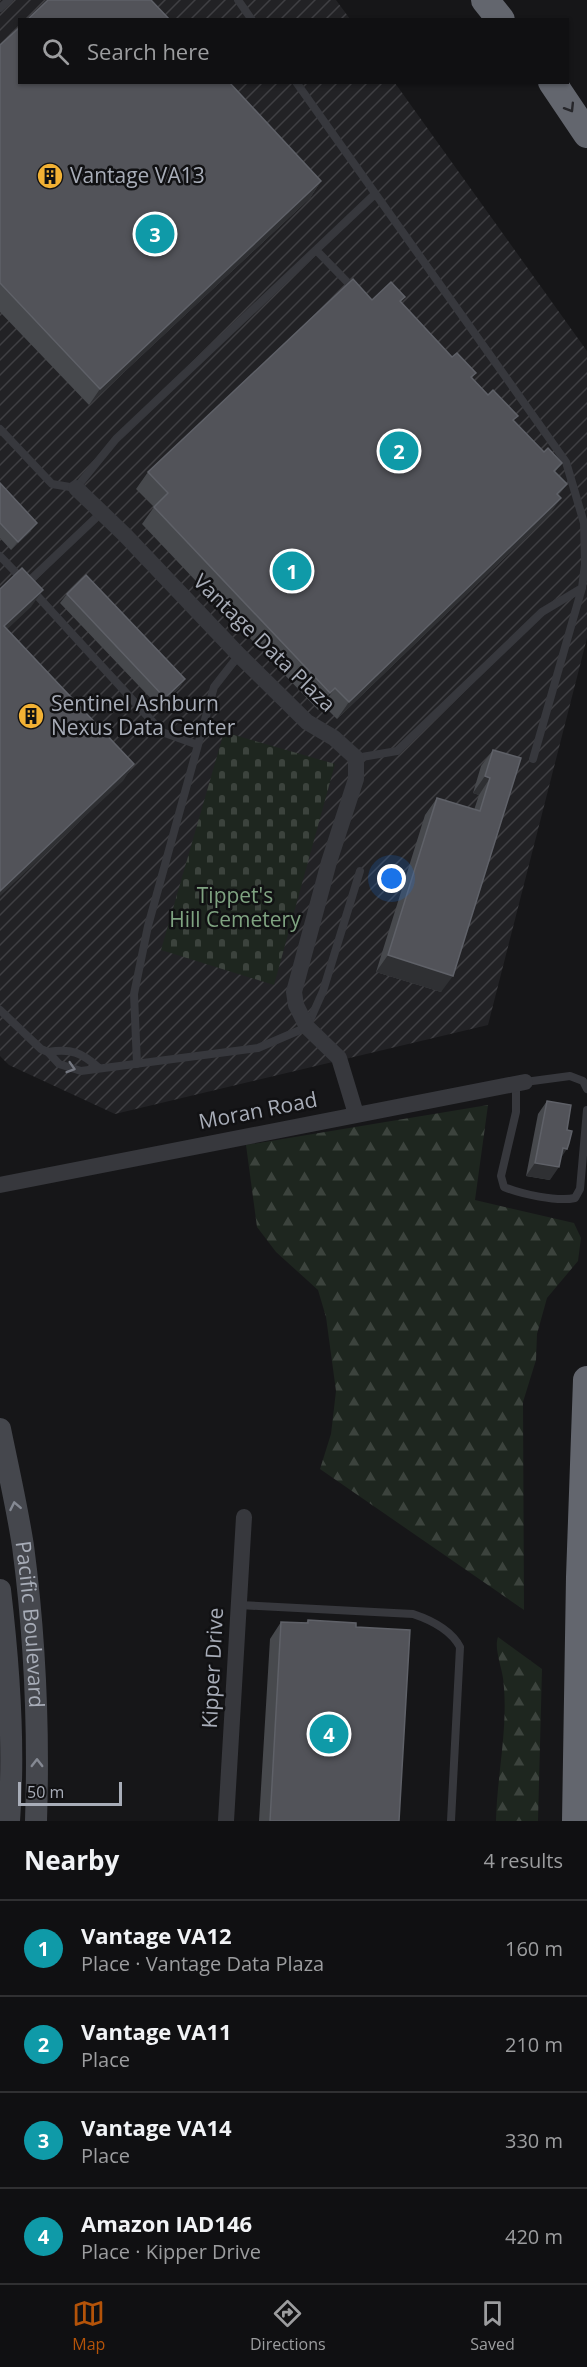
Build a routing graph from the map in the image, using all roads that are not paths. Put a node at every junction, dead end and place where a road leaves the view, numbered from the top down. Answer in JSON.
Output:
{"nodes":[{"id":1,"x":9,"y":0,"type":"edge"},
{"id":2,"x":238,"y":0,"type":"edge"},
{"id":3,"x":484,"y":0,"type":"edge"},
{"id":4,"x":0,"y":8,"type":"edge"},
{"id":5,"x":251,"y":18,"type":"edge"},
{"id":6,"x":499,"y":18,"type":"edge"},
{"id":7,"x":297,"y":84,"type":"edge"},
{"id":8,"x":553,"y":84,"type":"edge"},
{"id":9,"x":587,"y":134,"type":"edge"},
{"id":10,"x":375,"y":194,"type":"junction"},
{"id":11,"x":316,"y":250,"type":"junction"},
{"id":12,"x":358,"y":293,"type":"edge"},
{"id":13,"x":0,"y":429,"type":"edge"},
{"id":14,"x":76,"y":488,"type":"junction"},
{"id":15,"x":101,"y":513,"type":"junction"},
{"id":16,"x":0,"y":555,"type":"edge"},
{"id":17,"x":26,"y":584,"type":"junction"},
{"id":18,"x":582,"y":588,"type":"junction"},
{"id":19,"x":239,"y":656,"type":"junction"},
{"id":20,"x":198,"y":745,"type":"junction"},
{"id":21,"x":356,"y":758,"type":"junction"},
{"id":22,"x":533,"y":759,"type":"dead end"},
{"id":23,"x":360,"y":871,"type":"dead end"},
{"id":24,"x":0,"y":1010,"type":"edge"},
{"id":25,"x":307,"y":1027,"type":"junction"},
{"id":26,"x":48,"y":1052,"type":"junction"},
{"id":27,"x":137,"y":1064,"type":"junction"},
{"id":28,"x":99,"y":1068,"type":"junction"},
{"id":29,"x":520,"y":1083,"type":"junction"},
{"id":30,"x":587,"y":1089,"type":"edge"},
{"id":31,"x":587,"y":1110,"type":"edge"},
{"id":32,"x":356,"y":1114,"type":"junction"},
{"id":33,"x":0,"y":1185,"type":"edge"},
{"id":34,"x":587,"y":1380,"type":"edge"},
{"id":35,"x":0,"y":1429,"type":"edge"},
{"id":36,"x":244,"y":1517,"type":"dead end"},
{"id":37,"x":0,"y":1590,"type":"edge"},
{"id":38,"x":239,"y":1605,"type":"junction"},
{"id":39,"x":9,"y":1821,"type":"edge"},
{"id":40,"x":36,"y":1821,"type":"edge"},
{"id":41,"x":226,"y":1821,"type":"edge"},
{"id":42,"x":451,"y":1821,"type":"edge"},
{"id":43,"x":576,"y":1821,"type":"edge"}],
"edges":[{"from":1,"to":4,"type":"lane"},
{"from":2,"to":5,"type":"lane"},
{"from":3,"to":6,"type":"highway"},
{"from":7,"to":10,"type":"lane"},
{"from":8,"to":9,"type":"highway","one_way":true},
{"from":10,"to":11,"type":"lane"},
{"from":10,"to":18,"type":"lane"},
{"from":11,"to":12,"type":"lane"},
{"from":11,"to":14,"type":"lane"},
{"from":13,"to":14,"type":"lane"},
{"from":14,"to":15,"type":"street","name":"Vantage Data Plaza"},
{"from":15,"to":17,"type":"lane"},
{"from":15,"to":19,"type":"street","name":"Vantage Data Plaza"},
{"from":16,"to":17,"type":"lane"},
{"from":17,"to":20,"type":"lane"},
{"from":18,"to":21,"type":"lane"},
{"from":18,"to":22,"type":"lane"},
{"from":19,"to":20,"type":"lane"},
{"from":19,"to":21,"type":"street","name":"Vantage Data Plaza"},
{"from":20,"to":27,"type":"lane"},
{"from":21,"to":25,"type":"street"},
{"from":23,"to":25,"type":"lane"},
{"from":24,"to":26,"type":"lane"},
{"from":25,"to":27,"type":"lane"},
{"from":25,"to":32,"type":"street"},
{"from":26,"to":28,"type":"lane"},
{"from":26,"to":28,"type":"lane","one_way":true},
{"from":27,"to":28,"type":"lane"},
{"from":29,"to":30,"type":"lane"},
{"from":29,"to":31,"type":"lane"},
{"from":29,"to":32,"type":"street","name":"Moran Road"},
{"from":32,"to":33,"type":"street","name":"Moran Road"},
{"from":34,"to":43,"type":"highway"},
{"from":40,"to":35,"type":"main road","name":"Pacific Boulevard","one_way":true},
{"from":36,"to":38,"type":"street","name":"Kipper Drive"},
{"from":37,"to":39,"type":"main road","name":"Pacific Boulevard"},
{"from":38,"to":41,"type":"street","name":"Kipper Drive"},
{"from":38,"to":42,"type":"lane"}]}
